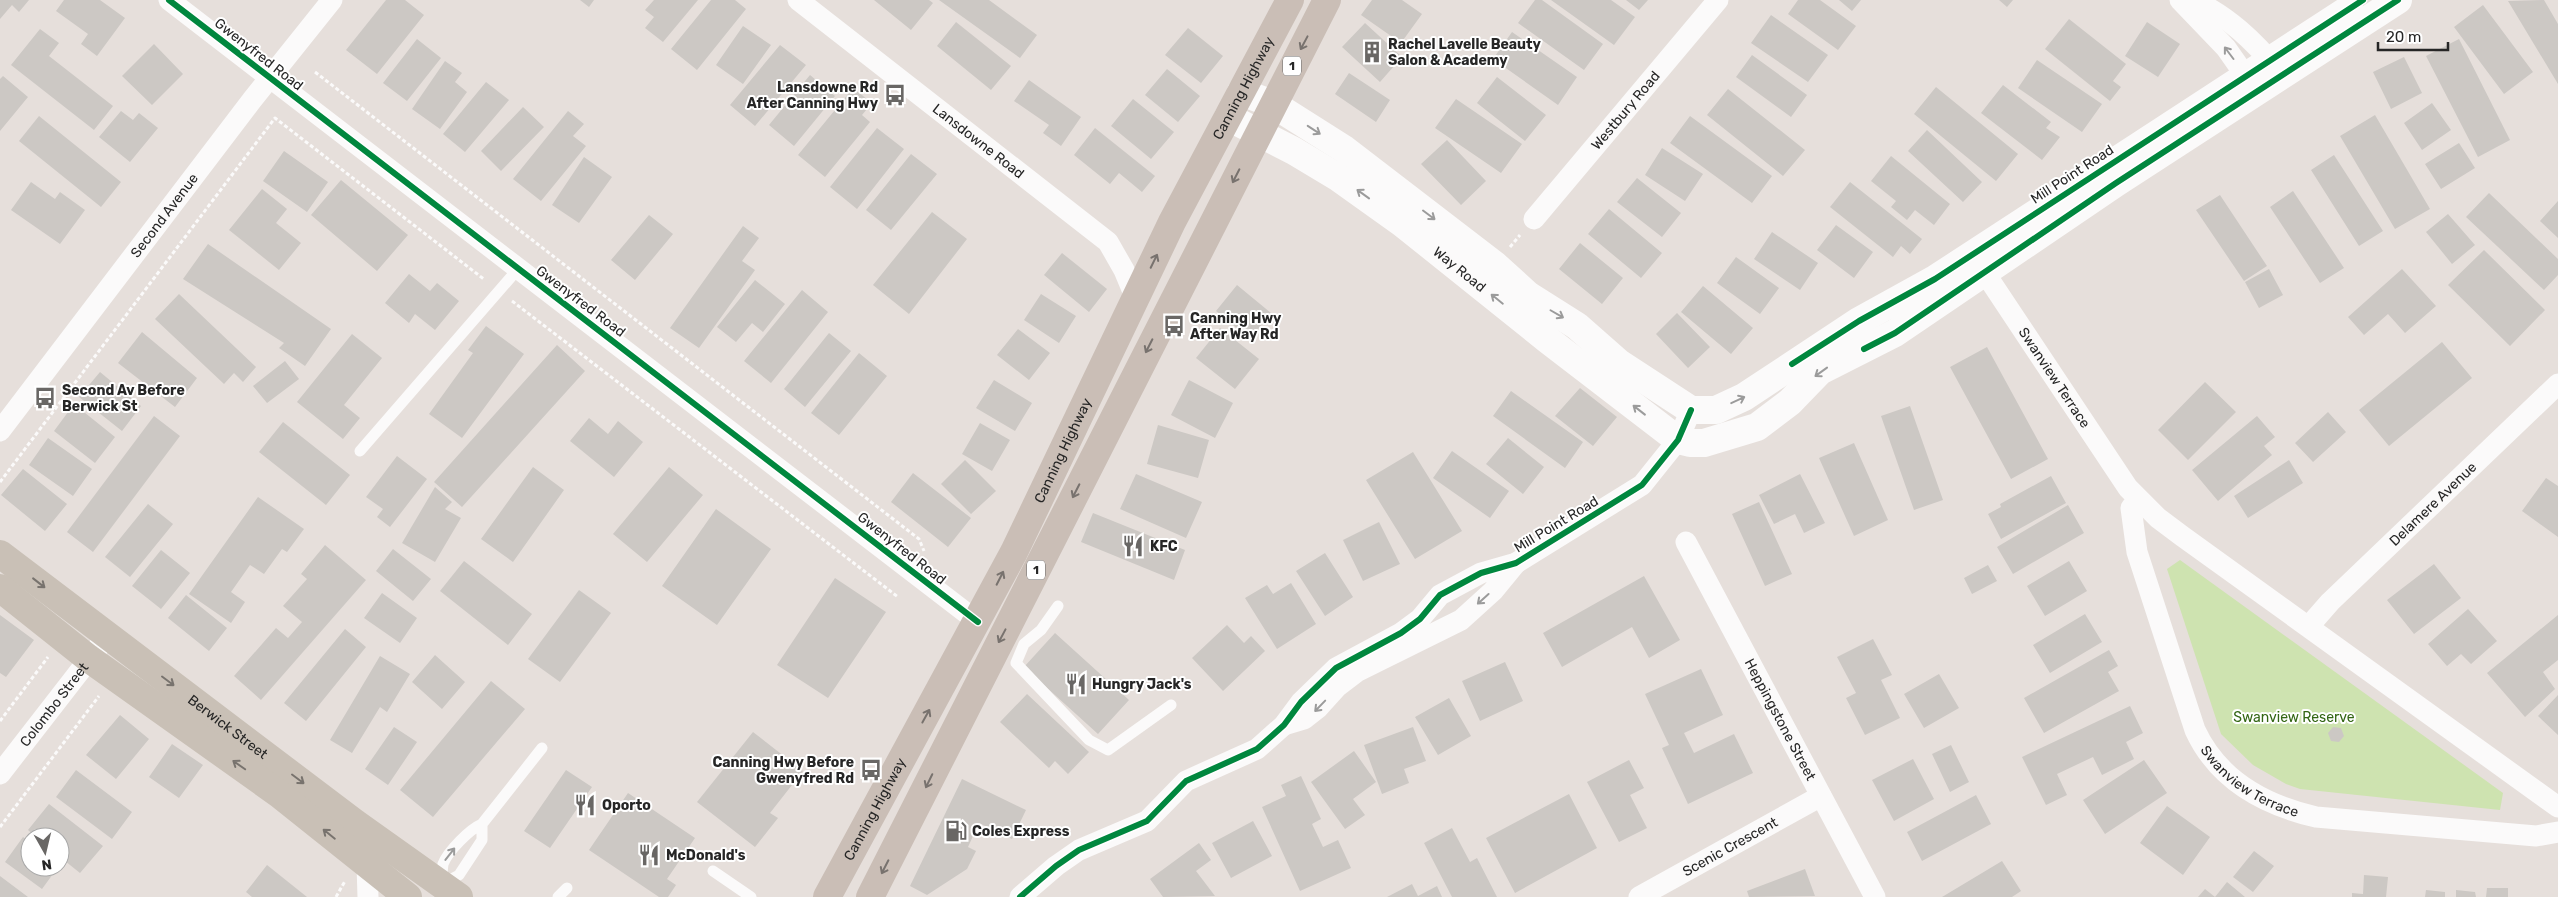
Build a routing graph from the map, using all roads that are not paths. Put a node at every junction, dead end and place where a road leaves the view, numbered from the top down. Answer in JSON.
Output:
{"nodes":[{"id":1,"x":169,"y":0,"type":"edge"},
{"id":2,"x":332,"y":0,"type":"edge"},
{"id":3,"x":798,"y":0,"type":"edge"},
{"id":4,"x":1290,"y":0,"type":"edge"},
{"id":5,"x":1327,"y":0,"type":"edge"},
{"id":6,"x":1718,"y":0,"type":"edge"},
{"id":7,"x":2180,"y":0,"type":"edge"},
{"id":8,"x":2193,"y":0,"type":"edge"},
{"id":9,"x":2363,"y":0,"type":"edge"},
{"id":10,"x":2398,"y":0,"type":"edge"},
{"id":11,"x":2277,"y":68,"type":"junction"},
{"id":12,"x":269,"y":78,"type":"junction"},
{"id":13,"x":2252,"y":84,"type":"junction"},
{"id":14,"x":1241,"y":92,"type":"junction"},
{"id":15,"x":1273,"y":104,"type":"junction"},
{"id":16,"x":1228,"y":117,"type":"junction"},
{"id":17,"x":1258,"y":133,"type":"junction"},
{"id":18,"x":1534,"y":219,"type":"dead end"},
{"id":19,"x":1979,"y":263,"type":"junction"},
{"id":20,"x":518,"y":269,"type":"junction"},
{"id":21,"x":1136,"y":299,"type":"junction"},
{"id":22,"x":2558,"y":384,"type":"edge"},
{"id":23,"x":1691,"y":410,"type":"junction"},
{"id":24,"x":0,"y":432,"type":"edge"},
{"id":25,"x":1678,"y":440,"type":"junction"},
{"id":26,"x":360,"y":451,"type":"dead end"},
{"id":27,"x":2138,"y":500,"type":"junction"},
{"id":28,"x":1686,"y":542,"type":"dead end"},
{"id":29,"x":0,"y":554,"type":"edge"},
{"id":30,"x":1516,"y":563,"type":"junction"},
{"id":31,"x":0,"y":588,"type":"edge"},
{"id":32,"x":1058,"y":606,"type":"dead end"},
{"id":33,"x":978,"y":622,"type":"junction"},
{"id":34,"x":2309,"y":626,"type":"junction"},
{"id":35,"x":107,"y":636,"type":"junction"},
{"id":36,"x":1412,"y":636,"type":"junction"},
{"id":37,"x":88,"y":658,"type":"junction"},
{"id":38,"x":1170,"y":705,"type":"dead end"},
{"id":39,"x":542,"y":748,"type":"dead end"},
{"id":40,"x":0,"y":774,"type":"edge"},
{"id":41,"x":1821,"y":796,"type":"junction"},
{"id":42,"x":2558,"y":807,"type":"edge"},
{"id":43,"x":482,"y":824,"type":"junction"},
{"id":44,"x":2558,"y":832,"type":"edge"},
{"id":45,"x":358,"y":869,"type":"junction"},
{"id":46,"x":714,"y":871,"type":"dead end"},
{"id":47,"x":567,"y":888,"type":"dead end"},
{"id":48,"x":448,"y":893,"type":"edge"},
{"id":49,"x":403,"y":896,"type":"edge"},
{"id":50,"x":368,"y":897,"type":"edge"},
{"id":51,"x":558,"y":897,"type":"edge"},
{"id":52,"x":752,"y":897,"type":"edge"},
{"id":53,"x":827,"y":897,"type":"edge"},
{"id":54,"x":870,"y":897,"type":"edge"},
{"id":55,"x":1020,"y":897,"type":"edge"},
{"id":56,"x":1640,"y":897,"type":"edge"},
{"id":57,"x":1876,"y":897,"type":"edge"}],
"edges":[{"from":1,"to":12,"type":"street","name":"Gwenyfred Road"},
{"from":2,"to":12,"type":"street","name":"Second Avenue"},
{"from":3,"to":21,"type":"street","name":"Lansdowne Road"},
{"from":4,"to":14,"type":"highway","name":"Canning Highway","number":"1"},
{"from":5,"to":15,"type":"highway","name":"Canning Highway","number":"1","one_way":true},
{"from":6,"to":18,"type":"street","name":"Westbury Road"},
{"from":13,"to":7,"type":"street","one_way":true},
{"from":8,"to":11,"type":"street"},
{"from":9,"to":11,"type":"main road"},
{"from":10,"to":11,"type":"main road"},
{"from":11,"to":13,"type":"main road"},
{"from":12,"to":20,"type":"street","name":"Gwenyfred Road"},
{"from":12,"to":24,"type":"street","name":"Second Avenue"},
{"from":13,"to":19,"type":"main road"},
{"from":14,"to":15,"type":"main road","name":"Way Road"},
{"from":14,"to":16,"type":"highway","name":"Canning Highway","number":"1"},
{"from":15,"to":17,"type":"highway","name":"Canning Highway","number":"1"},
{"from":15,"to":23,"type":"main road","name":"Way Road","one_way":true},
{"from":16,"to":17,"type":"main road","name":"Way Road"},
{"from":21,"to":16,"type":"highway","name":"Canning Highway","number":"1","one_way":true},
{"from":25,"to":17,"type":"main road","name":"Way Road","one_way":true},
{"from":17,"to":54,"type":"highway","name":"Canning Highway","number":"1","one_way":true},
{"from":23,"to":19,"type":"main road","one_way":true},
{"from":19,"to":25,"type":"main road","one_way":true},
{"from":19,"to":27,"type":"street","name":"Swanview Terrace"},
{"from":20,"to":26,"type":"lane"},
{"from":20,"to":33,"type":"street","name":"Gwenyfred Road"},
{"from":33,"to":21,"type":"highway","name":"Canning Highway","number":"1","one_way":true},
{"from":22,"to":34,"type":"street","name":"Delamere Avenue"},
{"from":23,"to":25,"type":"street","name":"Mill Point Road"},
{"from":25,"to":30,"type":"street","name":"Mill Point Road"},
{"from":27,"to":34,"type":"street","name":"Swanview Terrace"},
{"from":27,"to":44,"type":"street","name":"Swanview Terrace"},
{"from":28,"to":41,"type":"street","name":"Heppingstone Street"},
{"from":29,"to":35,"type":"main road","name":"Berwick Street","one_way":true},
{"from":30,"to":36,"type":"street","name":"Mill Point Road","one_way":true},
{"from":30,"to":36,"type":"street","name":"Mill Point Road"},
{"from":31,"to":37,"type":"main road","name":"Berwick Street"},
{"from":32,"to":38,"type":"lane"},
{"from":53,"to":33,"type":"highway","name":"Canning Highway","number":"1","one_way":true},
{"from":34,"to":42,"type":"street","name":"Swanview Terrace"},
{"from":35,"to":37,"type":"street","name":"Colombo Street"},
{"from":35,"to":48,"type":"main road","name":"Berwick Street","one_way":true},
{"from":36,"to":55,"type":"street","name":"Mill Point Road"},
{"from":37,"to":40,"type":"street","name":"Colombo Street"},
{"from":45,"to":37,"type":"main road","name":"Berwick Street","one_way":true},
{"from":39,"to":43,"type":"lane"},
{"from":41,"to":56,"type":"street","name":"Scenic Crescent"},
{"from":41,"to":57,"type":"street","name":"Heppingstone Street"},
{"from":43,"to":48,"type":"lane"},
{"from":48,"to":43,"type":"lane","one_way":true},
{"from":45,"to":49,"type":"main road","name":"Berwick Street"},
{"from":45,"to":50,"type":"street"},
{"from":46,"to":52,"type":"lane"},
{"from":47,"to":51,"type":"lane"}]}
